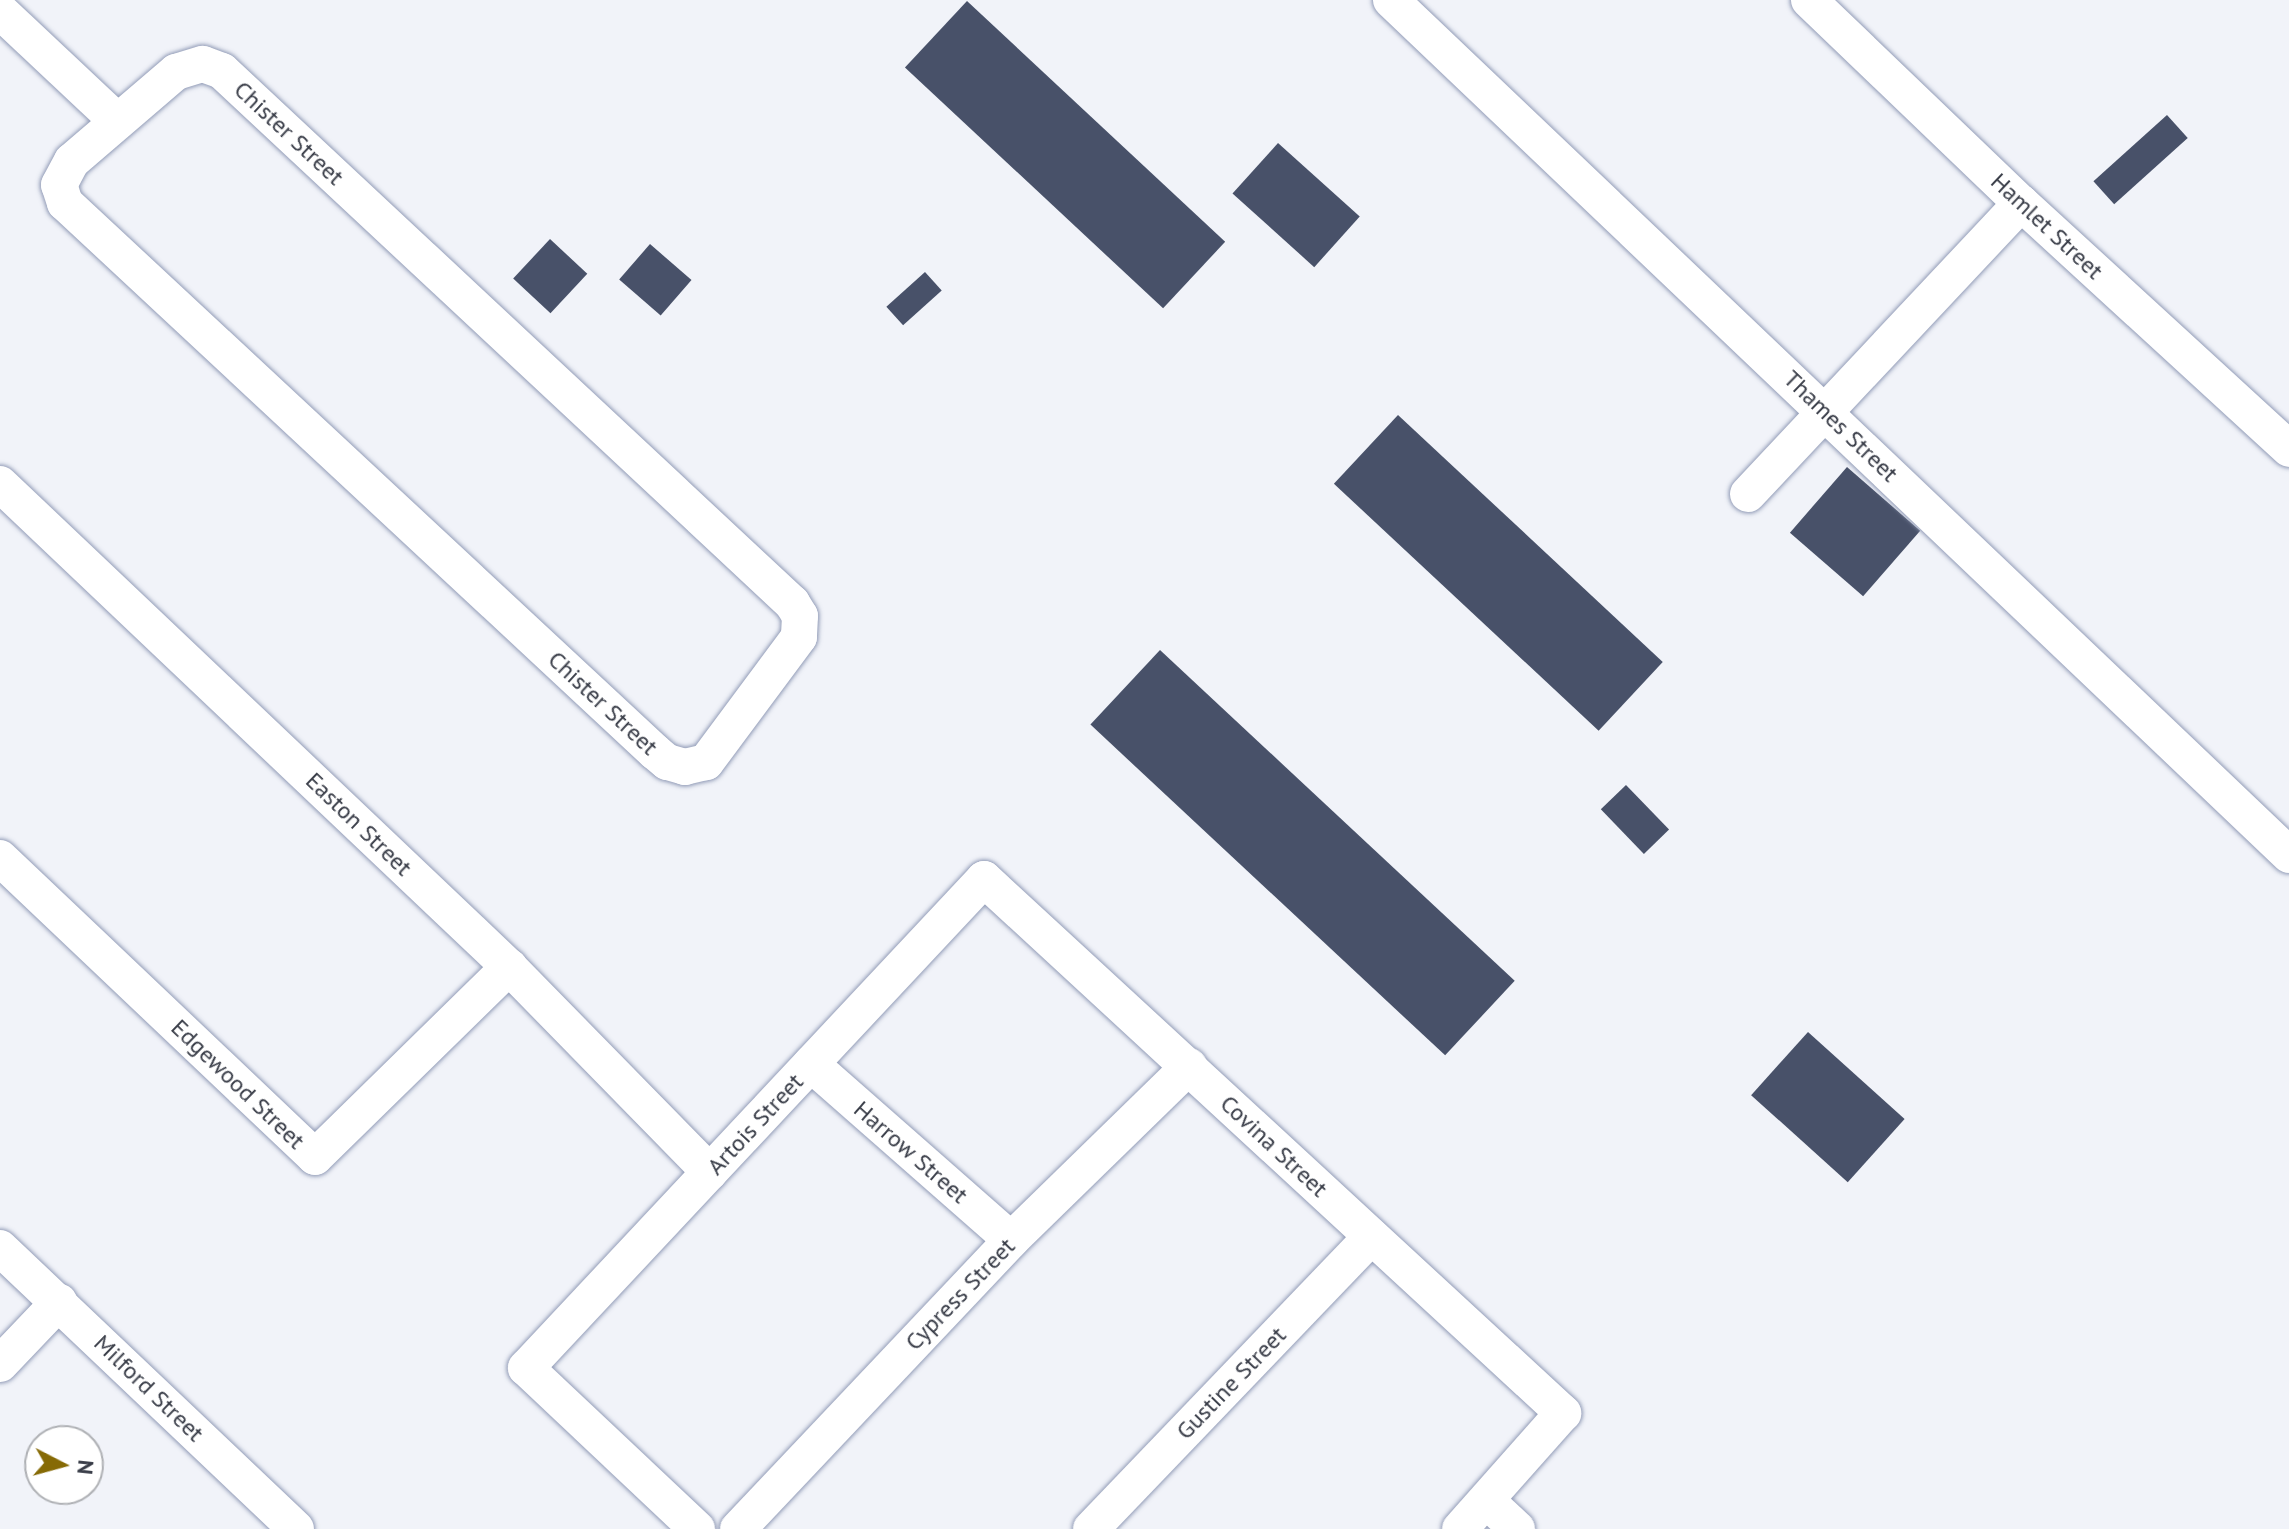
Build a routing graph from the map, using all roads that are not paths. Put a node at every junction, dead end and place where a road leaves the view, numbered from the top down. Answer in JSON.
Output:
{"nodes":[{"id":1,"x":1391,"y":0,"type":"edge"},
{"id":2,"x":1809,"y":0,"type":"edge"},
{"id":3,"x":0,"y":11,"type":"edge"},
{"id":4,"x":117,"y":121,"type":"junction"},
{"id":5,"x":2021,"y":203,"type":"junction"},
{"id":6,"x":1826,"y":411,"type":"junction"},
{"id":7,"x":2289,"y":449,"type":"edge"},
{"id":8,"x":0,"y":484,"type":"edge"},
{"id":9,"x":1748,"y":494,"type":"dead end"},
{"id":10,"x":2289,"y":855,"type":"edge"},
{"id":11,"x":0,"y":858,"type":"edge"},
{"id":12,"x":984,"y":879,"type":"joint"},
{"id":13,"x":509,"y":967,"type":"junction"},
{"id":14,"x":811,"y":1064,"type":"junction"},
{"id":15,"x":1189,"y":1066,"type":"junction"},
{"id":16,"x":710,"y":1172,"type":"junction"},
{"id":17,"x":1371,"y":1237,"type":"junction"},
{"id":18,"x":1011,"y":1240,"type":"junction"},
{"id":19,"x":0,"y":1248,"type":"edge"},
{"id":20,"x":59,"y":1302,"type":"junction"},
{"id":21,"x":0,"y":1364,"type":"edge"},
{"id":22,"x":1487,"y":1501,"type":"junction"},
{"id":23,"x":296,"y":1529,"type":"edge"},
{"id":24,"x":697,"y":1529,"type":"edge"},
{"id":25,"x":738,"y":1529,"type":"edge"},
{"id":26,"x":1091,"y":1529,"type":"edge"},
{"id":27,"x":1460,"y":1529,"type":"edge"},
{"id":28,"x":1517,"y":1529,"type":"edge"}],
"edges":[{"from":1,"to":6,"type":"street","name":"Thames Street"},
{"from":2,"to":5,"type":"street","name":"Hamlet Street"},
{"from":3,"to":4,"type":"street"},
{"from":4,"to":4,"type":"street","name":"Chister Street"},
{"from":5,"to":6,"type":"street"},
{"from":5,"to":7,"type":"street","name":"Hamlet Street"},
{"from":6,"to":9,"type":"street"},
{"from":6,"to":10,"type":"street","name":"Thames Street"},
{"from":8,"to":13,"type":"street","name":"Easton Street"},
{"from":11,"to":13,"type":"street","name":"Edgewood Street"},
{"from":12,"to":14,"type":"street","name":"Artois Street"},
{"from":12,"to":15,"type":"street","name":"Covina Street"},
{"from":13,"to":16,"type":"street","name":"Easton Street"},
{"from":14,"to":16,"type":"street","name":"Artois Street"},
{"from":14,"to":18,"type":"street","name":"Harrow Street"},
{"from":15,"to":17,"type":"street","name":"Covina Street"},
{"from":15,"to":18,"type":"street","name":"Cypress Street"},
{"from":16,"to":24,"type":"street","name":"Artois Street"},
{"from":17,"to":22,"type":"street","name":"Covina Street"},
{"from":17,"to":26,"type":"street","name":"Gustine Street"},
{"from":18,"to":25,"type":"street","name":"Cypress Street"},
{"from":19,"to":20,"type":"street","name":"Milford Street"},
{"from":20,"to":21,"type":"street"},
{"from":20,"to":23,"type":"street","name":"Milford Street"},
{"from":22,"to":27,"type":"street"},
{"from":22,"to":28,"type":"street"}]}
